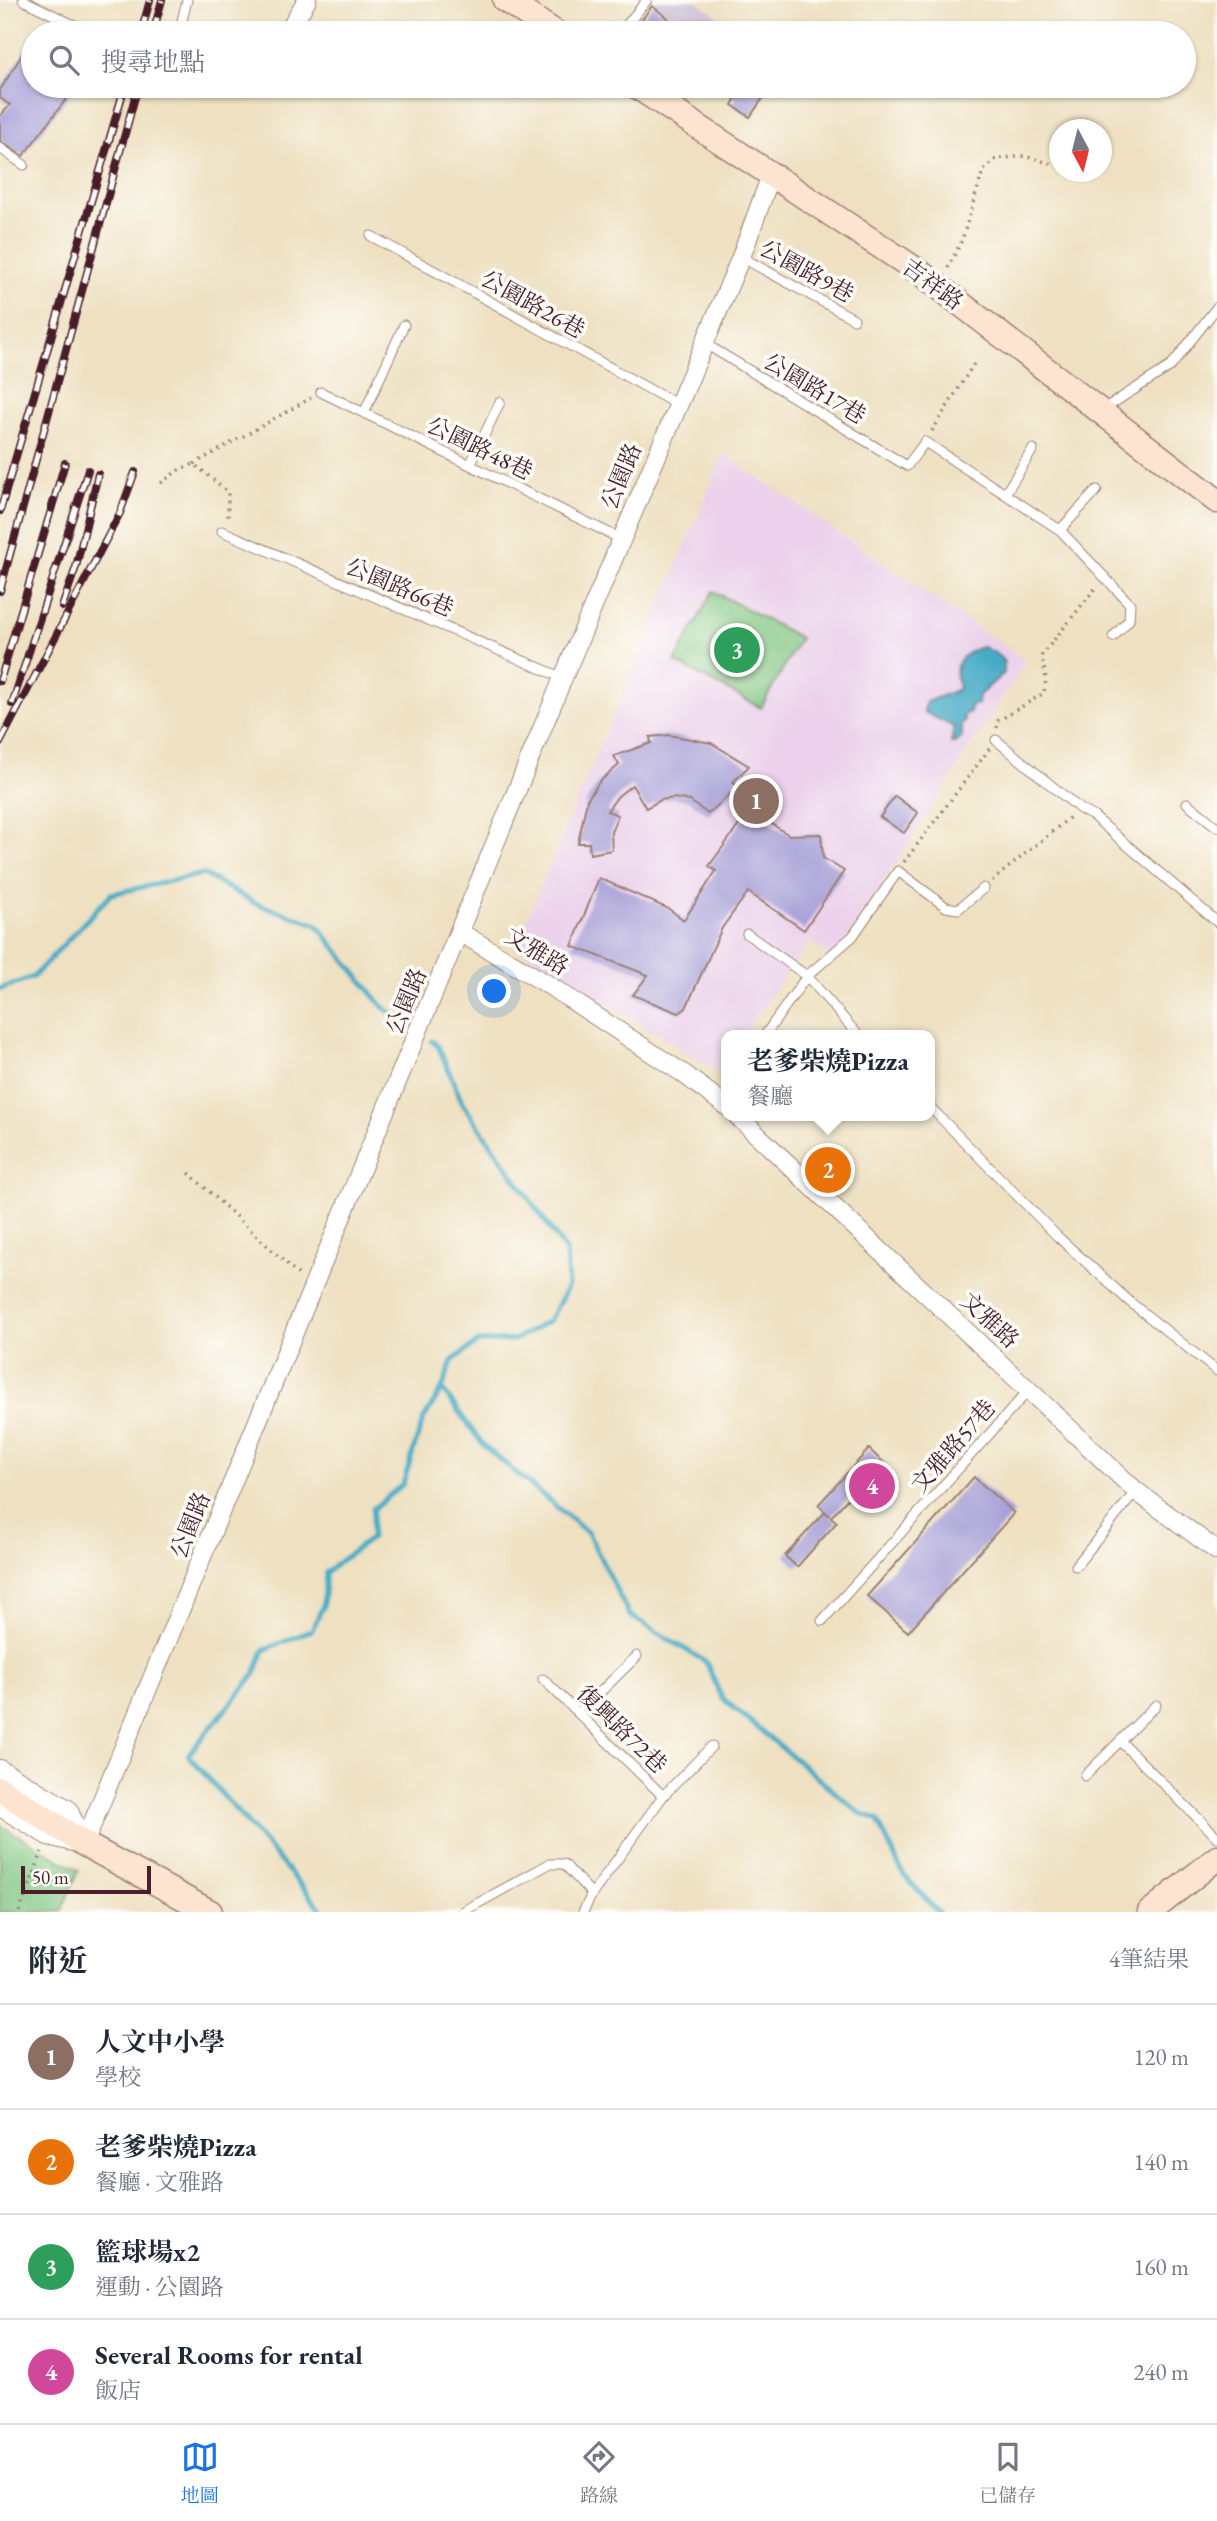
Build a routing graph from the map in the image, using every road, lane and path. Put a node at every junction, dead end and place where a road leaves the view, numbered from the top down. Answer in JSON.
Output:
{"nodes":[{"id":1,"x":23,"y":0,"type":"edge"},
{"id":2,"x":187,"y":0,"type":"edge"},
{"id":3,"x":307,"y":0,"type":"edge"},
{"id":4,"x":505,"y":0,"type":"edge"},
{"id":5,"x":646,"y":0,"type":"edge"},
{"id":6,"x":66,"y":21,"type":"edge"},
{"id":7,"x":182,"y":21,"type":"edge"},
{"id":8,"x":294,"y":21,"type":"edge"},
{"id":9,"x":537,"y":21,"type":"edge"},
{"id":10,"x":629,"y":21,"type":"edge"},
{"id":11,"x":654,"y":98,"type":"edge"},
{"id":12,"x":0,"y":148,"type":"edge"},
{"id":13,"x":1049,"y":163,"type":"edge"},
{"id":14,"x":24,"y":165,"type":"dead end"},
{"id":15,"x":771,"y":175,"type":"junction"},
{"id":16,"x":371,"y":236,"type":"dead end"},
{"id":17,"x":741,"y":257,"type":"junction"},
{"id":18,"x":938,"y":286,"type":"junction"},
{"id":19,"x":1217,"y":307,"type":"edge"},
{"id":20,"x":854,"y":318,"type":"dead end"},
{"id":21,"x":404,"y":325,"type":"dead end"},
{"id":22,"x":703,"y":342,"type":"junction"},
{"id":23,"x":975,"y":362,"type":"dead end"},
{"id":24,"x":321,"y":392,"type":"joint"},
{"id":25,"x":500,"y":402,"type":"dead end"},
{"id":26,"x":678,"y":405,"type":"junction"},
{"id":27,"x":1100,"y":410,"type":"junction"},
{"id":28,"x":364,"y":413,"type":"junction"},
{"id":29,"x":925,"y":442,"type":"junction"},
{"id":30,"x":1033,"y":449,"type":"dead end"},
{"id":31,"x":194,"y":464,"type":"junction"},
{"id":32,"x":470,"y":465,"type":"junction"},
{"id":33,"x":162,"y":483,"type":"dead end"},
{"id":34,"x":1097,"y":490,"type":"dead end"},
{"id":35,"x":1005,"y":495,"type":"junction"},
{"id":36,"x":1217,"y":501,"type":"edge"},
{"id":37,"x":1060,"y":530,"type":"junction"},
{"id":38,"x":222,"y":531,"type":"joint"},
{"id":39,"x":621,"y":539,"type":"junction"},
{"id":40,"x":1104,"y":575,"type":"junction"},
{"id":41,"x":1113,"y":637,"type":"dead end"},
{"id":42,"x":563,"y":678,"type":"junction"},
{"id":43,"x":996,"y":740,"type":"junction"},
{"id":44,"x":1187,"y":803,"type":"dead end"},
{"id":45,"x":1080,"y":809,"type":"junction"},
{"id":46,"x":1217,"y":827,"type":"edge"},
{"id":47,"x":898,"y":872,"type":"junction"},
{"id":48,"x":984,"y":888,"type":"joint"},
{"id":49,"x":1217,"y":922,"type":"edge"},
{"id":50,"x":461,"y":933,"type":"junction"},
{"id":51,"x":747,"y":934,"type":"dead end"},
{"id":52,"x":807,"y":976,"type":"junction"},
{"id":53,"x":769,"y":1030,"type":"edge"},
{"id":54,"x":854,"y":1030,"type":"edge"},
{"id":55,"x":721,"y":1097,"type":"edge"},
{"id":56,"x":935,"y":1113,"type":"edge"},
{"id":57,"x":742,"y":1121,"type":"edge"},
{"id":58,"x":189,"y":1173,"type":"dead end"},
{"id":59,"x":314,"y":1289,"type":"junction"},
{"id":60,"x":1217,"y":1371,"type":"edge"},
{"id":61,"x":1028,"y":1390,"type":"junction"},
{"id":62,"x":1136,"y":1491,"type":"junction"},
{"id":63,"x":1217,"y":1551,"type":"edge"},
{"id":64,"x":1076,"y":1566,"type":"dead end"},
{"id":65,"x":822,"y":1621,"type":"dead end"},
{"id":66,"x":637,"y":1656,"type":"dead end"},
{"id":67,"x":543,"y":1679,"type":"dead end"},
{"id":68,"x":1156,"y":1705,"type":"dead end"},
{"id":69,"x":579,"y":1713,"type":"junction"},
{"id":70,"x":1120,"y":1741,"type":"junction"},
{"id":71,"x":712,"y":1746,"type":"dead end"},
{"id":72,"x":0,"y":1769,"type":"edge"},
{"id":73,"x":1086,"y":1776,"type":"dead end"},
{"id":74,"x":0,"y":1789,"type":"edge"},
{"id":75,"x":663,"y":1796,"type":"junction"},
{"id":76,"x":0,"y":1807,"type":"edge"},
{"id":77,"x":48,"y":1836,"type":"junction"},
{"id":78,"x":1217,"y":1837,"type":"edge"},
{"id":79,"x":84,"y":1844,"type":"junction"},
{"id":80,"x":1217,"y":1858,"type":"edge"},
{"id":81,"x":592,"y":1894,"type":"junction"},
{"id":82,"x":19,"y":1912,"type":"edge"},
{"id":83,"x":210,"y":1912,"type":"edge"},
{"id":84,"x":462,"y":1912,"type":"edge"},
{"id":85,"x":583,"y":1912,"type":"edge"},
{"id":86,"x":1150,"y":1912,"type":"edge"}],
"edges":[{"from":1,"to":6,"type":"lane"},
{"from":2,"to":7,"type":"lane"},
{"from":3,"to":8,"type":"street"},
{"from":4,"to":9,"type":"street"},
{"from":5,"to":10,"type":"lane"},
{"from":11,"to":15,"type":"street","name":"吉祥路"},
{"from":12,"to":14,"type":"lane"},
{"from":13,"to":18,"type":"path"},
{"from":15,"to":17,"type":"street","name":"公園路"},
{"from":15,"to":18,"type":"street","name":"吉祥路"},
{"from":16,"to":26,"type":"lane","name":"公園路26巷"},
{"from":17,"to":20,"type":"lane","name":"公園路9巷"},
{"from":17,"to":22,"type":"street","name":"公園路"},
{"from":18,"to":27,"type":"street","name":"吉祥路"},
{"from":19,"to":27,"type":"lane"},
{"from":21,"to":28,"type":"lane"},
{"from":22,"to":26,"type":"street","name":"公園路"},
{"from":22,"to":29,"type":"lane","name":"公園路17巷"},
{"from":23,"to":29,"type":"path"},
{"from":24,"to":28,"type":"lane","name":"公園路48巷"},
{"from":24,"to":31,"type":"path"},
{"from":25,"to":32,"type":"lane"},
{"from":26,"to":39,"type":"street","name":"公園路"},
{"from":27,"to":36,"type":"street","name":"吉祥路"},
{"from":28,"to":32,"type":"lane","name":"公園路48巷"},
{"from":29,"to":35,"type":"lane"},
{"from":30,"to":35,"type":"lane"},
{"from":31,"to":33,"type":"path"},
{"from":31,"to":38,"type":"path"},
{"from":32,"to":39,"type":"lane","name":"公園路48巷"},
{"from":34,"to":37,"type":"lane"},
{"from":35,"to":37,"type":"lane"},
{"from":37,"to":40,"type":"lane"},
{"from":38,"to":42,"type":"lane","name":"公園路66巷"},
{"from":39,"to":42,"type":"street","name":"公園路"},
{"from":40,"to":41,"type":"lane"},
{"from":40,"to":43,"type":"path"},
{"from":42,"to":50,"type":"street","name":"公園路"},
{"from":43,"to":45,"type":"lane"},
{"from":43,"to":47,"type":"path"},
{"from":44,"to":46,"type":"lane"},
{"from":45,"to":48,"type":"path"},
{"from":45,"to":49,"type":"lane"},
{"from":47,"to":48,"type":"lane"},
{"from":47,"to":52,"type":"lane"},
{"from":50,"to":55,"type":"street","name":"文雅路"},
{"from":50,"to":59,"type":"street","name":"公園路"},
{"from":51,"to":52,"type":"lane"},
{"from":52,"to":53,"type":"lane"},
{"from":52,"to":54,"type":"lane"},
{"from":56,"to":60,"type":"lane"},
{"from":57,"to":61,"type":"street","name":"文雅路"},
{"from":58,"to":59,"type":"path"},
{"from":59,"to":79,"type":"street","name":"公園路"},
{"from":61,"to":62,"type":"street","name":"文雅路"},
{"from":61,"to":65,"type":"lane","name":"文雅路57巷"},
{"from":62,"to":63,"type":"street","name":"文雅路"},
{"from":62,"to":64,"type":"lane"},
{"from":66,"to":69,"type":"lane"},
{"from":67,"to":69,"type":"lane","name":"復興路72巷"},
{"from":68,"to":70,"type":"lane"},
{"from":69,"to":75,"type":"lane","name":"復興路72巷"},
{"from":70,"to":73,"type":"lane"},
{"from":70,"to":78,"type":"lane"},
{"from":71,"to":75,"type":"lane"},
{"from":72,"to":79,"type":"street"},
{"from":74,"to":79,"type":"street"},
{"from":75,"to":81,"type":"lane","name":"復興路72巷"},
{"from":76,"to":77,"type":"street"},
{"from":77,"to":79,"type":"street"},
{"from":77,"to":82,"type":"path"},
{"from":79,"to":83,"type":"street"},
{"from":80,"to":86,"type":"street"},
{"from":81,"to":84,"type":"lane"},
{"from":81,"to":85,"type":"lane","name":"復興路72巷"}]}
